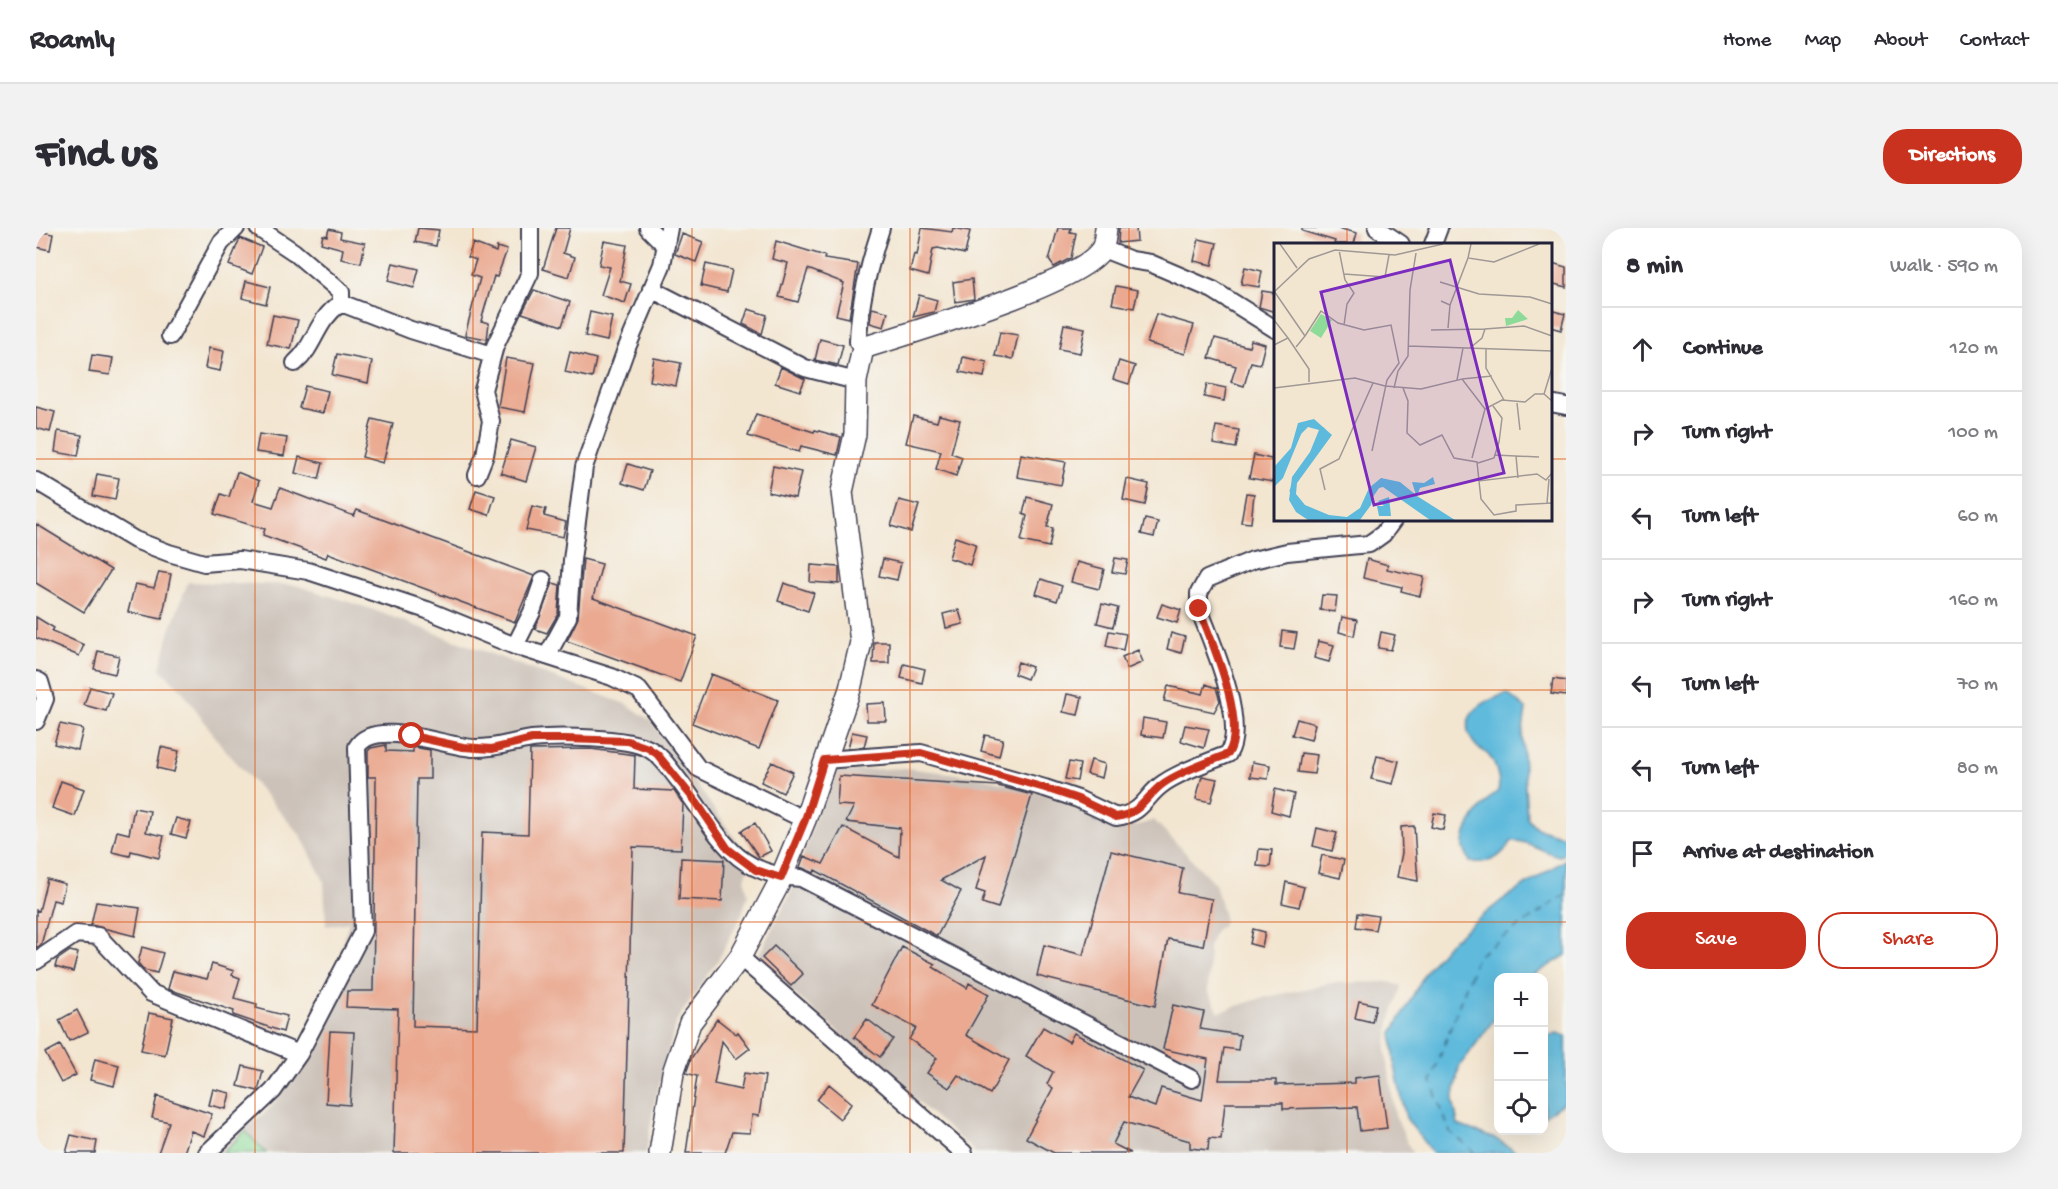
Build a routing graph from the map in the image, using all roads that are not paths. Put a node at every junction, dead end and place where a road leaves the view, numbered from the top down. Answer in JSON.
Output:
{"nodes":[{"id":1,"x":236,"y":228,"type":"edge"},
{"id":2,"x":258,"y":228,"type":"edge"},
{"id":3,"x":530,"y":228,"type":"edge"},
{"id":4,"x":648,"y":228,"type":"edge"},
{"id":5,"x":669,"y":228,"type":"edge"},
{"id":6,"x":881,"y":228,"type":"edge"},
{"id":7,"x":1377,"y":228,"type":"edge"},
{"id":8,"x":1439,"y":228,"type":"edge"},
{"id":9,"x":1104,"y":238,"type":"edge"},
{"id":10,"x":1400,"y":243,"type":"edge"},
{"id":11,"x":1433,"y":243,"type":"edge"},
{"id":12,"x":666,"y":246,"type":"junction"},
{"id":13,"x":651,"y":290,"type":"junction"},
{"id":14,"x":341,"y":303,"type":"junction"},
{"id":15,"x":1274,"y":328,"type":"edge"},
{"id":16,"x":170,"y":336,"type":"dead end"},
{"id":17,"x":863,"y":348,"type":"junction"},
{"id":18,"x":492,"y":355,"type":"junction"},
{"id":19,"x":295,"y":363,"type":"dead end"},
{"id":20,"x":856,"y":381,"type":"junction"},
{"id":21,"x":1551,"y":403,"type":"edge"},
{"id":22,"x":1566,"y":406,"type":"edge"},
{"id":23,"x":477,"y":475,"type":"dead end"},
{"id":24,"x":36,"y":481,"type":"edge"},
{"id":25,"x":1393,"y":520,"type":"edge"},
{"id":26,"x":543,"y":580,"type":"dead end"},
{"id":27,"x":515,"y":646,"type":"junction"},
{"id":28,"x":547,"y":656,"type":"junction"},
{"id":29,"x":36,"y":680,"type":"edge"},
{"id":30,"x":36,"y":721,"type":"edge"},
{"id":31,"x":824,"y":760,"type":"junction"},
{"id":32,"x":805,"y":820,"type":"junction"},
{"id":33,"x":781,"y":878,"type":"junction"},
{"id":34,"x":740,"y":957,"type":"junction"},
{"id":35,"x":36,"y":961,"type":"edge"},
{"id":36,"x":299,"y":1054,"type":"junction"},
{"id":37,"x":1192,"y":1079,"type":"dead end"},
{"id":38,"x":207,"y":1153,"type":"edge"},
{"id":39,"x":660,"y":1153,"type":"edge"},
{"id":40,"x":964,"y":1153,"type":"edge"}],
"edges":[{"from":1,"to":16,"type":"street"},
{"from":2,"to":14,"type":"street"},
{"from":3,"to":18,"type":"street"},
{"from":4,"to":12,"type":"street"},
{"from":5,"to":12,"type":"street"},
{"from":6,"to":17,"type":"street"},
{"from":7,"to":10,"type":"street"},
{"from":8,"to":11,"type":"street"},
{"from":9,"to":15,"type":"street"},
{"from":9,"to":17,"type":"main road"},
{"from":12,"to":13,"type":"street"},
{"from":13,"to":20,"type":"street"},
{"from":13,"to":28,"type":"street"},
{"from":14,"to":18,"type":"street"},
{"from":14,"to":19,"type":"street"},
{"from":17,"to":20,"type":"main road"},
{"from":18,"to":23,"type":"street"},
{"from":20,"to":31,"type":"main road"},
{"from":21,"to":22,"type":"street"},
{"from":24,"to":27,"type":"street"},
{"from":25,"to":31,"type":"street"},
{"from":26,"to":27,"type":"street"},
{"from":27,"to":28,"type":"street"},
{"from":28,"to":32,"type":"street"},
{"from":29,"to":30,"type":"street"},
{"from":31,"to":32,"type":"main road"},
{"from":32,"to":33,"type":"main road"},
{"from":33,"to":34,"type":"main road"},
{"from":33,"to":36,"type":"street"},
{"from":33,"to":37,"type":"street"},
{"from":34,"to":39,"type":"main road"},
{"from":34,"to":40,"type":"street"},
{"from":35,"to":36,"type":"street"},
{"from":36,"to":38,"type":"street"}]}
